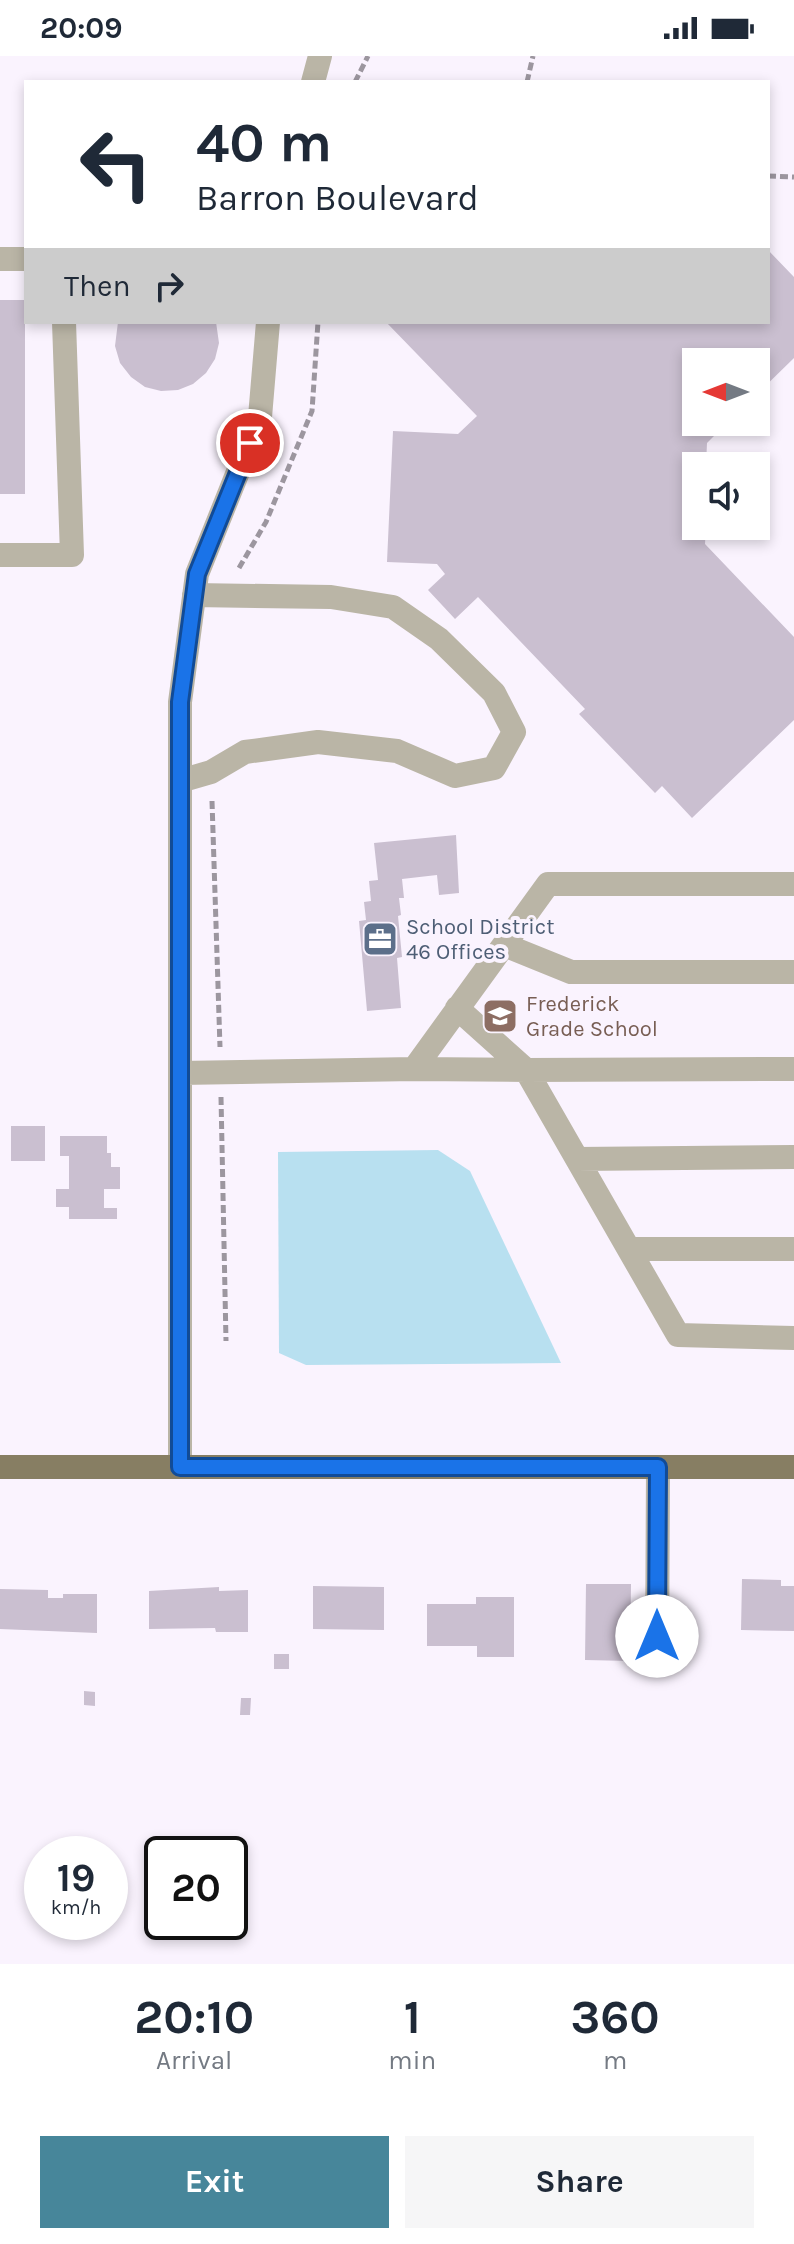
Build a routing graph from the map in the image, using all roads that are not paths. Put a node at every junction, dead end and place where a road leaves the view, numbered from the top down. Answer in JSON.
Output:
{"nodes":[{"id":1,"x":320,"y":56,"type":"edge"},
{"id":2,"x":314,"y":80,"type":"edge"},
{"id":3,"x":0,"y":259,"type":"edge"},
{"id":4,"x":24,"y":259,"type":"edge"},
{"id":5,"x":64,"y":324,"type":"edge"},
{"id":6,"x":268,"y":324,"type":"edge"},
{"id":7,"x":0,"y":555,"type":"edge"},
{"id":8,"x":194,"y":595,"type":"junction"},
{"id":9,"x":180,"y":781,"type":"junction"},
{"id":10,"x":794,"y":884,"type":"edge"},
{"id":11,"x":504,"y":945,"type":"junction"},
{"id":12,"x":794,"y":972,"type":"edge"},
{"id":13,"x":457,"y":1008,"type":"junction"},
{"id":14,"x":414,"y":1069,"type":"junction"},
{"id":15,"x":794,"y":1069,"type":"edge"},
{"id":16,"x":526,"y":1070,"type":"junction"},
{"id":17,"x":180,"y":1073,"type":"junction"},
{"id":18,"x":794,"y":1157,"type":"edge"},
{"id":19,"x":577,"y":1159,"type":"junction"},
{"id":20,"x":629,"y":1249,"type":"junction"},
{"id":21,"x":794,"y":1249,"type":"edge"},
{"id":22,"x":794,"y":1338,"type":"edge"},
{"id":23,"x":0,"y":1467,"type":"edge"},
{"id":24,"x":180,"y":1467,"type":"junction"},
{"id":25,"x":658,"y":1467,"type":"junction"},
{"id":26,"x":794,"y":1467,"type":"edge"},
{"id":27,"x":657,"y":1664,"type":"dead end"}],
"edges":[{"from":1,"to":2,"type":"street"},
{"from":3,"to":4,"type":"street"},
{"from":5,"to":7,"type":"street"},
{"from":6,"to":8,"type":"street"},
{"from":8,"to":9,"type":"street"},
{"from":8,"to":9,"type":"street"},
{"from":9,"to":17,"type":"street"},
{"from":10,"to":11,"type":"street"},
{"from":11,"to":12,"type":"street"},
{"from":11,"to":13,"type":"street"},
{"from":13,"to":14,"type":"street"},
{"from":13,"to":16,"type":"street"},
{"from":14,"to":16,"type":"street"},
{"from":14,"to":17,"type":"street"},
{"from":15,"to":16,"type":"street"},
{"from":16,"to":19,"type":"street"},
{"from":17,"to":24,"type":"street"},
{"from":18,"to":19,"type":"street"},
{"from":19,"to":20,"type":"street"},
{"from":20,"to":21,"type":"street"},
{"from":20,"to":22,"type":"street"},
{"from":23,"to":24,"type":"main road"},
{"from":24,"to":25,"type":"main road"},
{"from":25,"to":26,"type":"main road"},
{"from":25,"to":27,"type":"street"}]}
